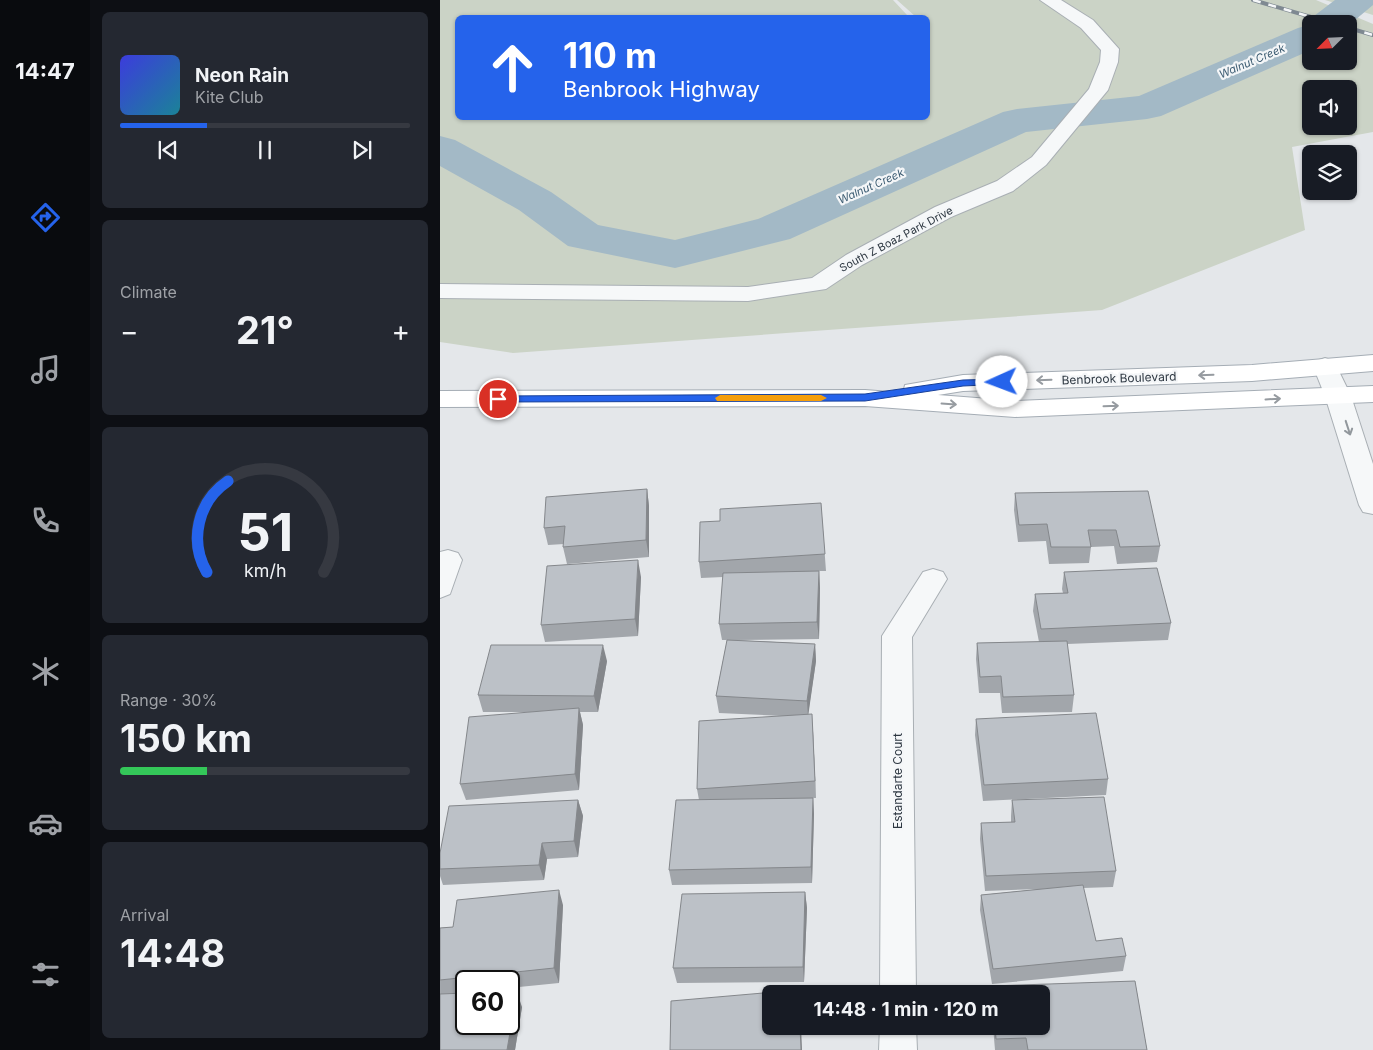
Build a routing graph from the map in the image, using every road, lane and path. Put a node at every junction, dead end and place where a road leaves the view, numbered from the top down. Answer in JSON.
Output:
{"nodes":[{"id":1,"x":1049,"y":0,"type":"edge"},
{"id":2,"x":440,"y":291,"type":"edge"},
{"id":3,"x":1372,"y":365,"type":"edge"},
{"id":4,"x":1325,"y":366,"type":"junction"},
{"id":5,"x":1373,"y":394,"type":"edge"},
{"id":6,"x":1338,"y":396,"type":"junction"},
{"id":7,"x":865,"y":398,"type":"junction"},
{"id":8,"x":440,"y":399,"type":"edge"},
{"id":9,"x":1373,"y":505,"type":"edge"},
{"id":10,"x":448,"y":560,"type":"dead end"},
{"id":11,"x":933,"y":579,"type":"dead end"},
{"id":12,"x":440,"y":587,"type":"edge"},
{"id":13,"x":898,"y":985,"type":"edge"},
{"id":14,"x":898,"y":1035,"type":"edge"},
{"id":15,"x":898,"y":1050,"type":"edge"}],
"edges":[{"from":1,"to":2,"type":"street","name":"South Z Boaz Park Drive"},
{"from":3,"to":4,"type":"main road","name":"Benbrook Boulevard"},
{"from":4,"to":6,"type":"street"},
{"from":4,"to":7,"type":"main road","name":"Benbrook Boulevard","one_way":true},
{"from":5,"to":6,"type":"main road","name":"Benbrook Boulevard"},
{"from":7,"to":6,"type":"main road","name":"Benbrook Boulevard","one_way":true},
{"from":6,"to":9,"type":"street","one_way":true},
{"from":7,"to":8,"type":"main road","name":"Benbrook Boulevard"},
{"from":10,"to":12,"type":"street"},
{"from":11,"to":13,"type":"street","name":"Estandarte Court"},
{"from":14,"to":15,"type":"street"}]}
